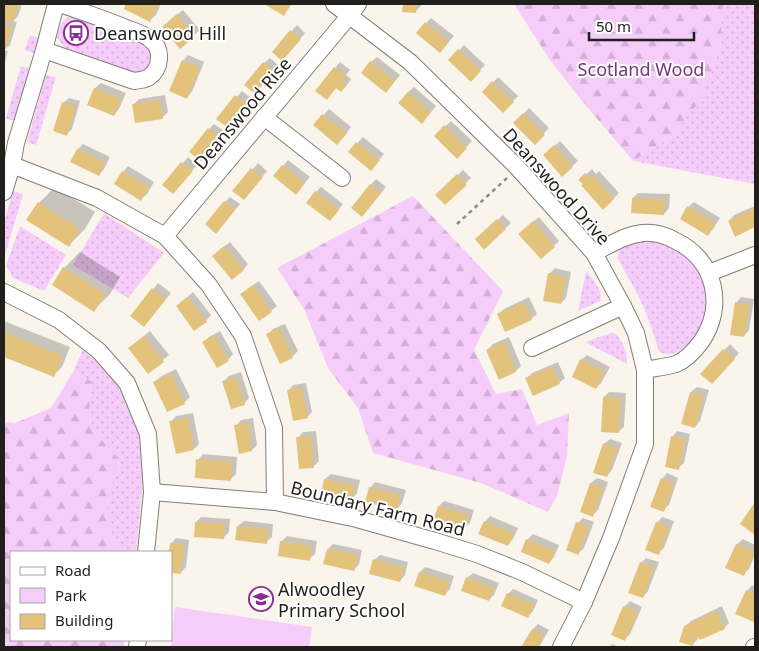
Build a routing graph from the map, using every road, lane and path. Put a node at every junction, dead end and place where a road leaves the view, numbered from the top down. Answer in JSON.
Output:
{"nodes":[{"id":1,"x":56,"y":4,"type":"edge"},
{"id":2,"x":60,"y":4,"type":"edge"},
{"id":3,"x":334,"y":4,"type":"edge"},
{"id":4,"x":354,"y":9,"type":"edge"},
{"id":5,"x":44,"y":50,"type":"junction"},
{"id":6,"x":264,"y":117,"type":"junction"},
{"id":7,"x":10,"y":143,"type":"edge"},
{"id":8,"x":12,"y":165,"type":"junction"},
{"id":9,"x":518,"y":168,"type":"junction"},
{"id":10,"x":342,"y":178,"type":"dead end"},
{"id":11,"x":4,"y":192,"type":"edge"},
{"id":12,"x":457,"y":224,"type":"dead end"},
{"id":13,"x":165,"y":236,"type":"junction"},
{"id":14,"x":594,"y":254,"type":"junction"},
{"id":15,"x":755,"y":255,"type":"edge"},
{"id":16,"x":709,"y":273,"type":"junction"},
{"id":17,"x":4,"y":292,"type":"edge"},
{"id":18,"x":623,"y":306,"type":"junction"},
{"id":19,"x":532,"y":348,"type":"dead end"},
{"id":20,"x":645,"y":370,"type":"junction"},
{"id":21,"x":152,"y":492,"type":"junction"},
{"id":22,"x":275,"y":502,"type":"junction"},
{"id":23,"x":146,"y":551,"type":"edge"},
{"id":24,"x":584,"y":602,"type":"junction"},
{"id":25,"x":561,"y":647,"type":"edge"}],
"edges":[{"from":1,"to":5,"type":"street"},
{"from":2,"to":5,"type":"street"},
{"from":3,"to":4,"type":"street","name":"Deanswood Drive"},
{"from":4,"to":6,"type":"street","name":"Deanswood Rise"},
{"from":4,"to":9,"type":"street","name":"Deanswood Drive"},
{"from":5,"to":7,"type":"street"},
{"from":6,"to":10,"type":"street"},
{"from":6,"to":13,"type":"street","name":"Deanswood Rise"},
{"from":7,"to":8,"type":"street"},
{"from":8,"to":11,"type":"street"},
{"from":8,"to":13,"type":"street"},
{"from":9,"to":12,"type":"path"},
{"from":9,"to":14,"type":"street","name":"Deanswood Drive"},
{"from":13,"to":22,"type":"street"},
{"from":14,"to":16,"type":"street"},
{"from":14,"to":18,"type":"street","name":"Deanswood Drive"},
{"from":15,"to":16,"type":"street"},
{"from":16,"to":20,"type":"street"},
{"from":17,"to":21,"type":"street"},
{"from":18,"to":19,"type":"street"},
{"from":18,"to":20,"type":"street","name":"Deanswood Drive"},
{"from":20,"to":24,"type":"street","name":"Deanswood Drive"},
{"from":21,"to":22,"type":"street","name":"Boundary Farm Road"},
{"from":21,"to":23,"type":"street"},
{"from":22,"to":24,"type":"street","name":"Boundary Farm Road"},
{"from":24,"to":25,"type":"street","name":"Deanswood Drive"}]}
